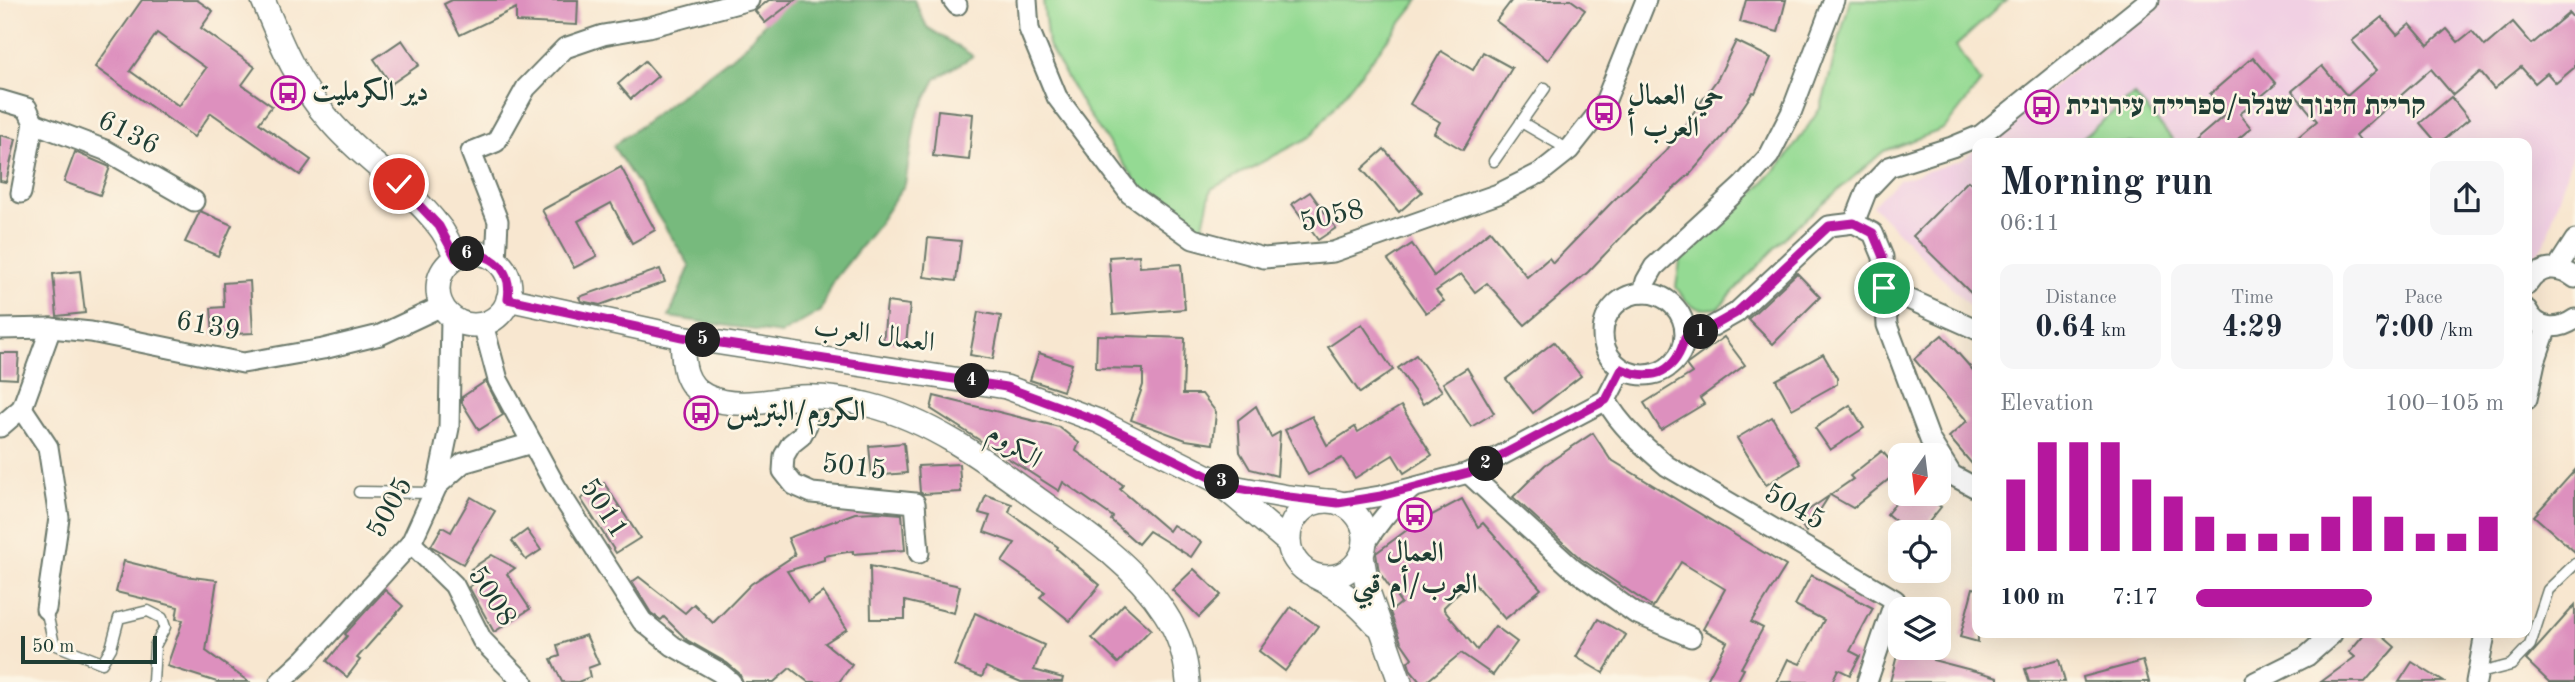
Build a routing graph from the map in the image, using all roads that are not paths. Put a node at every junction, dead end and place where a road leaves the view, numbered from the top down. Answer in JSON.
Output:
{"nodes":[{"id":1,"x":262,"y":0,"type":"edge"},
{"id":2,"x":749,"y":0,"type":"edge"},
{"id":3,"x":1027,"y":0,"type":"edge"},
{"id":4,"x":1646,"y":0,"type":"edge"},
{"id":5,"x":1834,"y":0,"type":"edge"},
{"id":6,"x":2136,"y":4,"type":"edge"},
{"id":7,"x":1545,"y":88,"type":"dead end"},
{"id":8,"x":0,"y":100,"type":"edge"},
{"id":9,"x":1521,"y":122,"type":"junction"},
{"id":10,"x":34,"y":123,"type":"junction"},
{"id":11,"x":1974,"y":138,"type":"edge"},
{"id":12,"x":1972,"y":139,"type":"edge"},
{"id":13,"x":1569,"y":150,"type":"junction"},
{"id":14,"x":1494,"y":161,"type":"dead end"},
{"id":15,"x":21,"y":193,"type":"dead end"},
{"id":16,"x":194,"y":201,"type":"dead end"},
{"id":17,"x":1854,"y":223,"type":"junction"},
{"id":18,"x":2575,"y":240,"type":"edge"},
{"id":19,"x":456,"y":258,"type":"junction"},
{"id":20,"x":496,"y":261,"type":"junction"},
{"id":21,"x":2557,"y":268,"type":"junction"},
{"id":22,"x":2575,"y":278,"type":"edge"},
{"id":23,"x":2532,"y":280,"type":"edge"},
{"id":24,"x":1884,"y":288,"type":"junction"},
{"id":25,"x":1643,"y":293,"type":"junction"},
{"id":26,"x":508,"y":299,"type":"junction"},
{"id":27,"x":447,"y":312,"type":"junction"},
{"id":28,"x":2532,"y":316,"type":"edge"},
{"id":29,"x":2575,"y":319,"type":"edge"},
{"id":30,"x":483,"y":324,"type":"junction"},
{"id":31,"x":1972,"y":327,"type":"edge"},
{"id":32,"x":2547,"y":327,"type":"junction"},
{"id":33,"x":51,"y":328,"type":"junction"},
{"id":34,"x":0,"y":329,"type":"edge"},
{"id":35,"x":682,"y":337,"type":"junction"},
{"id":36,"x":1685,"y":337,"type":"junction"},
{"id":37,"x":1622,"y":369,"type":"junction"},
{"id":38,"x":2532,"y":376,"type":"edge"},
{"id":39,"x":804,"y":397,"type":"junction"},
{"id":40,"x":1606,"y":400,"type":"junction"},
{"id":41,"x":22,"y":408,"type":"junction"},
{"id":42,"x":0,"y":428,"type":"edge"},
{"id":43,"x":532,"y":443,"type":"junction"},
{"id":44,"x":1468,"y":473,"type":"junction"},
{"id":45,"x":1215,"y":480,"type":"junction"},
{"id":46,"x":1414,"y":486,"type":"junction"},
{"id":47,"x":1972,"y":486,"type":"edge"},
{"id":48,"x":435,"y":489,"type":"junction"},
{"id":49,"x":359,"y":492,"type":"dead end"},
{"id":50,"x":1332,"y":502,"type":"junction"},
{"id":51,"x":411,"y":543,"type":"junction"},
{"id":52,"x":1289,"y":543,"type":"junction"},
{"id":53,"x":1363,"y":550,"type":"junction"},
{"id":54,"x":919,"y":553,"type":"dead end"},
{"id":55,"x":2575,"y":564,"type":"edge"},
{"id":56,"x":1310,"y":573,"type":"junction"},
{"id":57,"x":46,"y":608,"type":"joint"},
{"id":58,"x":1383,"y":632,"type":"junction"},
{"id":59,"x":1691,"y":637,"type":"dead end"},
{"id":60,"x":2327,"y":638,"type":"edge"},
{"id":61,"x":2484,"y":638,"type":"edge"},
{"id":62,"x":2478,"y":677,"type":"edge"},
{"id":63,"x":153,"y":682,"type":"edge"},
{"id":64,"x":280,"y":682,"type":"edge"},
{"id":65,"x":523,"y":682,"type":"edge"},
{"id":66,"x":731,"y":682,"type":"edge"},
{"id":67,"x":1188,"y":682,"type":"edge"},
{"id":68,"x":1400,"y":682,"type":"edge"},
{"id":69,"x":1867,"y":682,"type":"edge"},
{"id":70,"x":2255,"y":682,"type":"edge"}],
"edges":[{"from":1,"to":19,"type":"street"},
{"from":2,"to":20,"type":"street"},
{"from":3,"to":13,"type":"street","name":"5058"},
{"from":4,"to":13,"type":"street","name":"5058"},
{"from":5,"to":25,"type":"street"},
{"from":6,"to":11,"type":"street"},
{"from":7,"to":9,"type":"lane"},
{"from":8,"to":10,"type":"street","name":"6136"},
{"from":9,"to":13,"type":"lane"},
{"from":9,"to":14,"type":"lane"},
{"from":10,"to":15,"type":"street"},
{"from":10,"to":16,"type":"street","name":"6136"},
{"from":12,"to":17,"type":"street"},
{"from":17,"to":24,"type":"street"},
{"from":17,"to":36,"type":"street"},
{"from":18,"to":21,"type":"street"},
{"from":19,"to":20,"type":"street"},
{"from":19,"to":27,"type":"street"},
{"from":20,"to":26,"type":"street"},
{"from":21,"to":22,"type":"street"},
{"from":21,"to":23,"type":"street"},
{"from":24,"to":31,"type":"street"},
{"from":24,"to":47,"type":"street"},
{"from":25,"to":36,"type":"street"},
{"from":25,"to":37,"type":"street"},
{"from":26,"to":30,"type":"street"},
{"from":26,"to":35,"type":"street","name":"العمال العرب"},
{"from":27,"to":30,"type":"street"},
{"from":27,"to":33,"type":"street","name":"6139"},
{"from":27,"to":48,"type":"street","name":"5005"},
{"from":28,"to":32,"type":"street"},
{"from":29,"to":32,"type":"street"},
{"from":30,"to":43,"type":"street","name":"5011"},
{"from":32,"to":38,"type":"street"},
{"from":33,"to":34,"type":"street","name":"6139"},
{"from":33,"to":41,"type":"street"},
{"from":35,"to":39,"type":"street","name":"الكروم"},
{"from":35,"to":45,"type":"street","name":"العمال العرب"},
{"from":36,"to":37,"type":"street"},
{"from":37,"to":40,"type":"street"},
{"from":39,"to":54,"type":"street","name":"5015"},
{"from":39,"to":67,"type":"street","name":"الكروم"},
{"from":40,"to":44,"type":"street","name":"العمال العرب"},
{"from":40,"to":69,"type":"street","name":"5045"},
{"from":41,"to":42,"type":"street"},
{"from":41,"to":57,"type":"street"},
{"from":43,"to":48,"type":"street"},
{"from":43,"to":66,"type":"street","name":"5011"},
{"from":44,"to":46,"type":"street","name":"العمال العرب"},
{"from":44,"to":59,"type":"street"},
{"from":45,"to":50,"type":"street","name":"العمال العرب"},
{"from":45,"to":52,"type":"street","name":"العمال العرب"},
{"from":46,"to":50,"type":"street","name":"العمال العرب"},
{"from":46,"to":53,"type":"street"},
{"from":48,"to":49,"type":"lane"},
{"from":48,"to":51,"type":"street","name":"5005"},
{"from":50,"to":52,"type":"street"},
{"from":50,"to":53,"type":"street"},
{"from":51,"to":64,"type":"street","name":"5005"},
{"from":51,"to":65,"type":"street","name":"5008"},
{"from":52,"to":56,"type":"street"},
{"from":53,"to":56,"type":"street"},
{"from":53,"to":58,"type":"street"},
{"from":55,"to":62,"type":"lane"},
{"from":56,"to":58,"type":"street"},
{"from":57,"to":63,"type":"lane"},
{"from":58,"to":68,"type":"street"},
{"from":60,"to":70,"type":"street"},
{"from":61,"to":62,"type":"street"}]}
